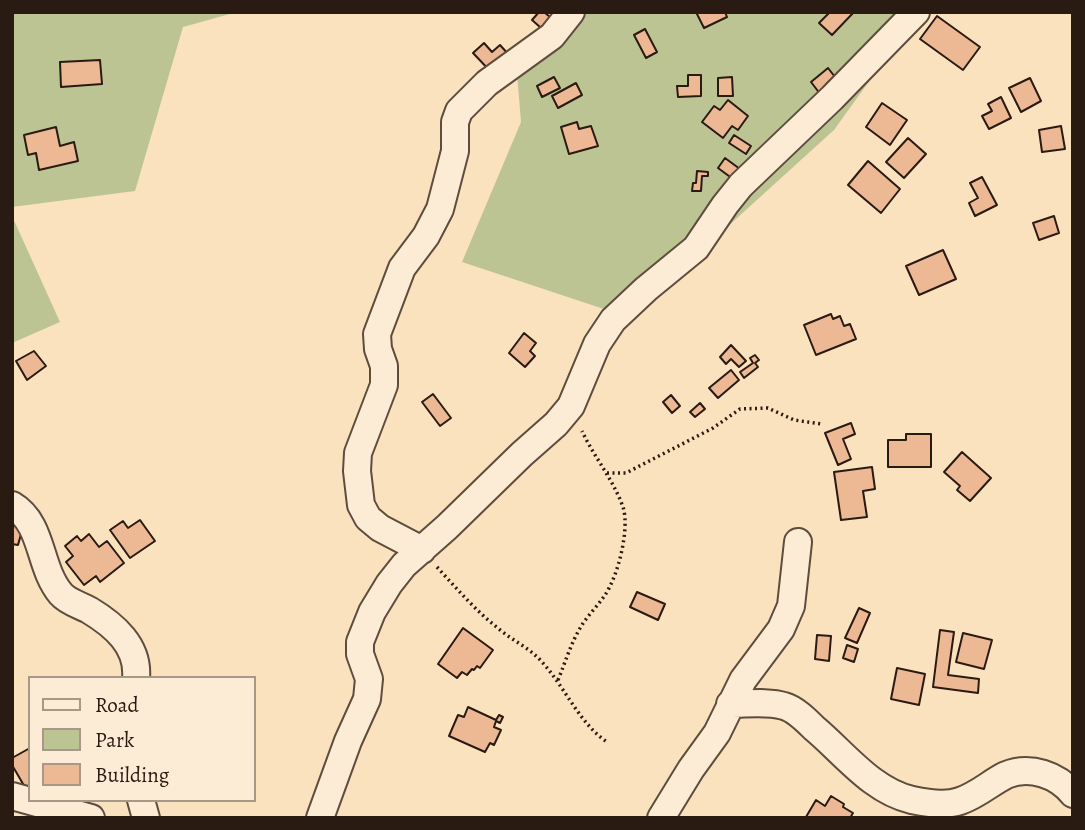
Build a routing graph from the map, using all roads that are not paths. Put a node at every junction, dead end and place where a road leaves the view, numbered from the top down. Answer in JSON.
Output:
{"nodes":[{"id":1,"x":571,"y":12,"type":"edge"},
{"id":2,"x":916,"y":12,"type":"edge"},
{"id":3,"x":12,"y":505,"type":"edge"},
{"id":4,"x":798,"y":542,"type":"dead end"},
{"id":5,"x":422,"y":550,"type":"junction"},
{"id":6,"x":136,"y":676,"type":"edge"},
{"id":7,"x":730,"y":704,"type":"junction"},
{"id":8,"x":1073,"y":794,"type":"edge"},
{"id":9,"x":34,"y":802,"type":"edge"},
{"id":10,"x":91,"y":818,"type":"edge"},
{"id":11,"x":320,"y":818,"type":"edge"},
{"id":12,"x":661,"y":818,"type":"edge"}],
"edges":[{"from":1,"to":5,"type":"street"},
{"from":2,"to":5,"type":"street"},
{"from":3,"to":6,"type":"street"},
{"from":4,"to":7,"type":"street"},
{"from":5,"to":11,"type":"street"},
{"from":7,"to":8,"type":"street"},
{"from":7,"to":12,"type":"street"},
{"from":9,"to":10,"type":"street"}]}
